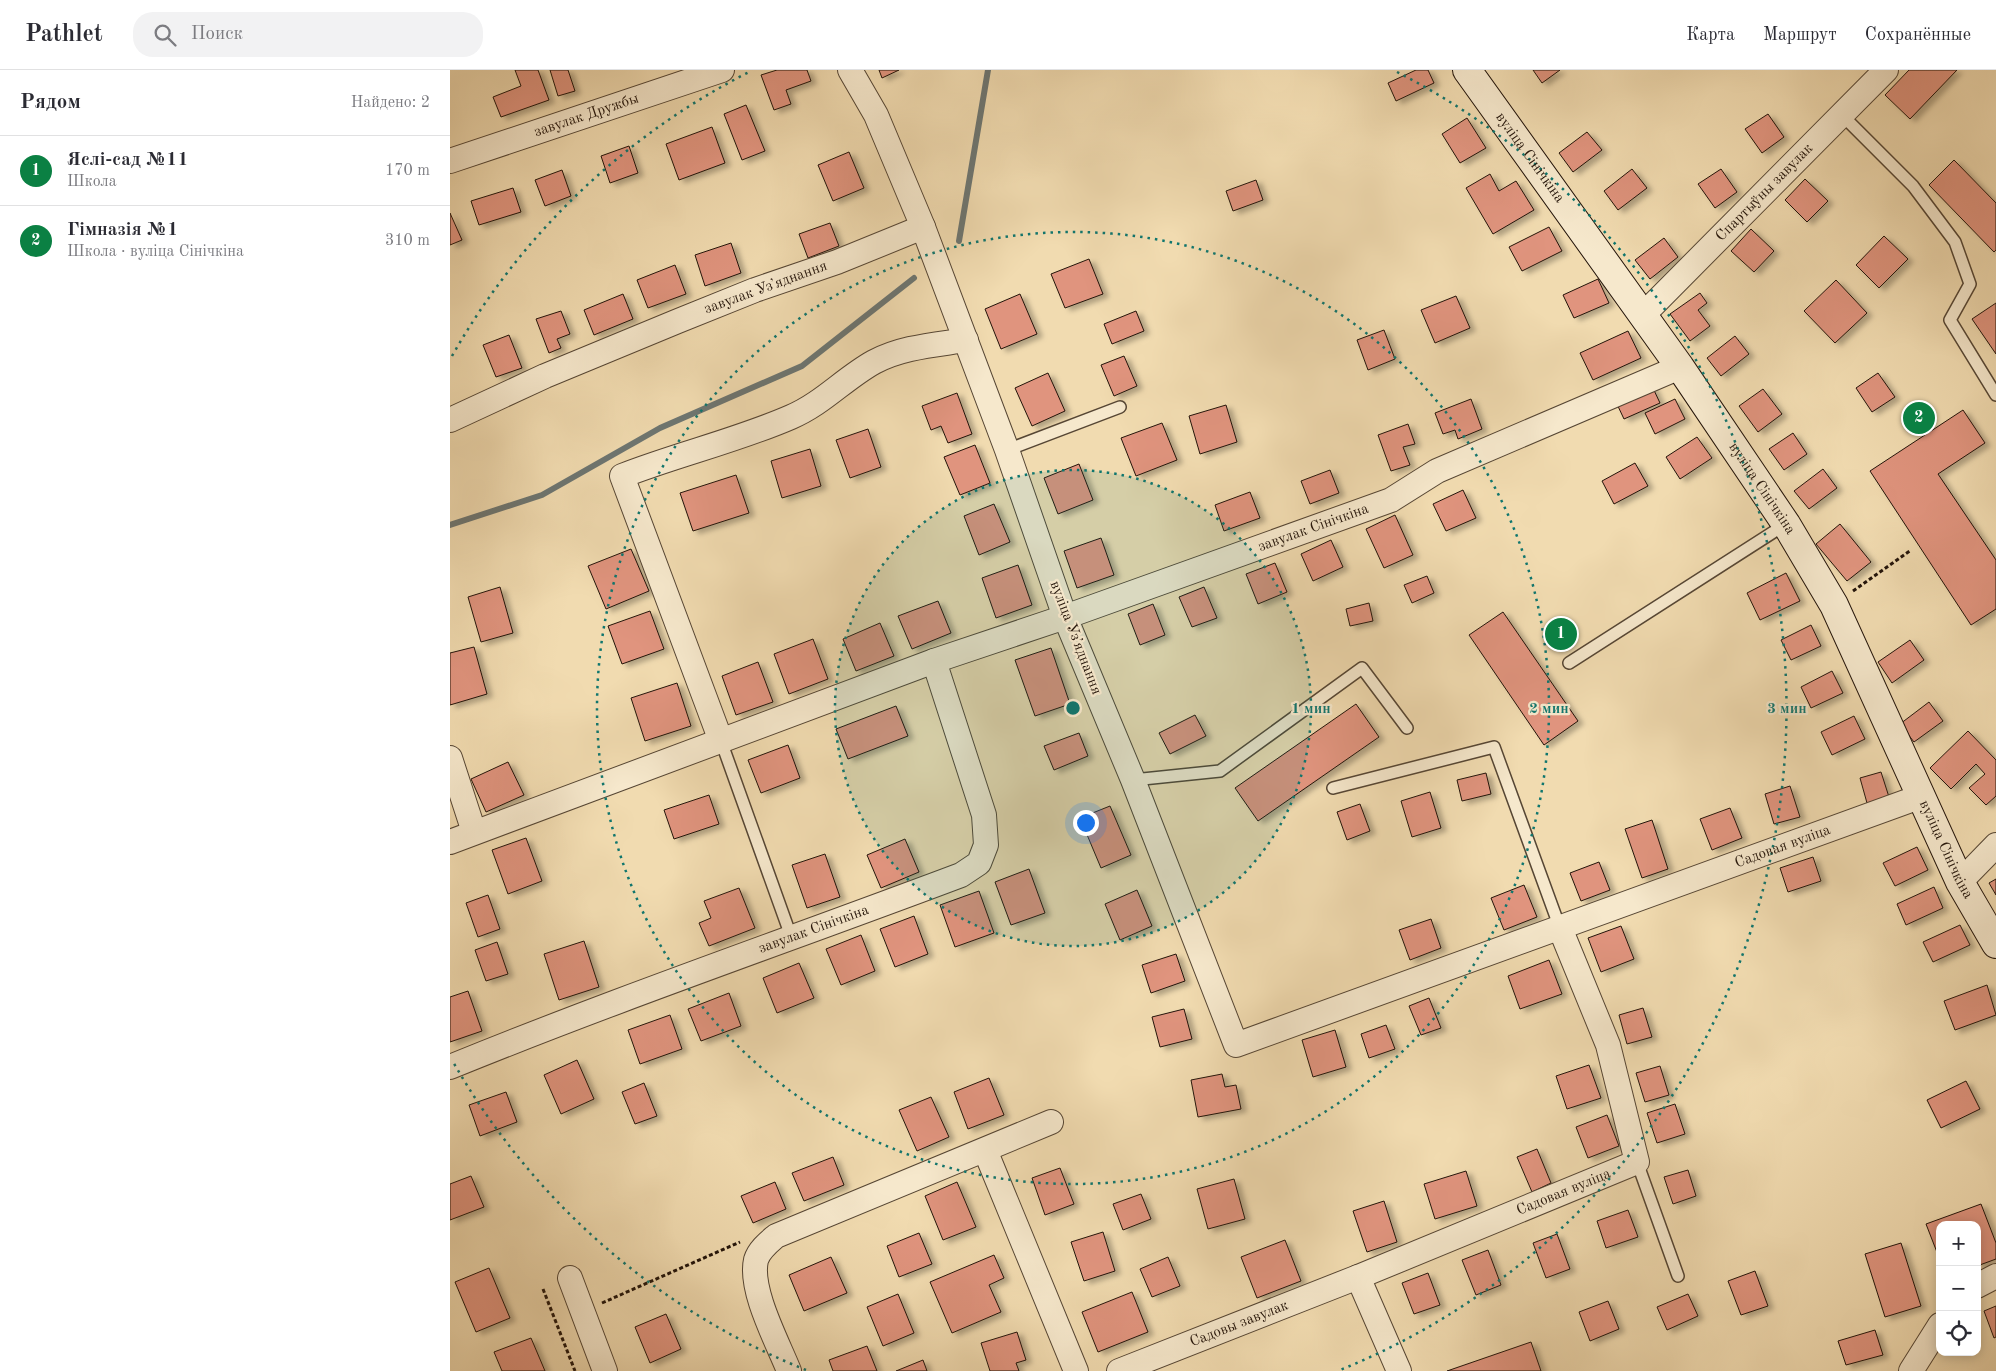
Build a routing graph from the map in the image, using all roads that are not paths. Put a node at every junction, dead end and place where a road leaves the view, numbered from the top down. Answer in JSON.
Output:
{"nodes":[{"id":1,"x":722,"y":70,"type":"edge"},
{"id":2,"x":850,"y":70,"type":"edge"},
{"id":3,"x":1467,"y":70,"type":"edge"},
{"id":4,"x":1886,"y":70,"type":"edge"},
{"id":5,"x":1842,"y":115,"type":"junction"},
{"id":6,"x":450,"y":161,"type":"edge"},
{"id":7,"x":923,"y":227,"type":"junction"},
{"id":8,"x":1642,"y":316,"type":"junction"},
{"id":9,"x":966,"y":340,"type":"junction"},
{"id":10,"x":1680,"y":367,"type":"junction"},
{"id":11,"x":1996,"y":395,"type":"edge"},
{"id":12,"x":1120,"y":407,"type":"dead end"},
{"id":13,"x":450,"y":420,"type":"edge"},
{"id":14,"x":1007,"y":450,"type":"junction"},
{"id":15,"x":1786,"y":524,"type":"junction"},
{"id":16,"x":1065,"y":617,"type":"junction"},
{"id":17,"x":934,"y":661,"type":"junction"},
{"id":18,"x":1570,"y":663,"type":"dead end"},
{"id":19,"x":1407,"y":728,"type":"dead end"},
{"id":20,"x":721,"y":741,"type":"junction"},
{"id":21,"x":450,"y":758,"type":"edge"},
{"id":22,"x":1133,"y":780,"type":"junction"},
{"id":23,"x":1333,"y":788,"type":"dead end"},
{"id":24,"x":1922,"y":796,"type":"junction"},
{"id":25,"x":474,"y":832,"type":"junction"},
{"id":26,"x":450,"y":842,"type":"edge"},
{"id":27,"x":1996,"y":845,"type":"edge"},
{"id":28,"x":1960,"y":882,"type":"junction"},
{"id":29,"x":1560,"y":928,"type":"junction"},
{"id":30,"x":792,"y":939,"type":"junction"},
{"id":31,"x":1996,"y":944,"type":"edge"},
{"id":32,"x":1236,"y":1045,"type":"joint"},
{"id":33,"x":450,"y":1067,"type":"edge"},
{"id":34,"x":1051,"y":1122,"type":"dead end"},
{"id":35,"x":985,"y":1150,"type":"junction"},
{"id":36,"x":1637,"y":1162,"type":"junction"},
{"id":37,"x":1678,"y":1276,"type":"dead end"},
{"id":38,"x":1996,"y":1276,"type":"edge"},
{"id":39,"x":1358,"y":1277,"type":"junction"},
{"id":40,"x":570,"y":1278,"type":"dead end"},
{"id":41,"x":1981,"y":1284,"type":"edge"},
{"id":42,"x":1936,"y":1331,"type":"edge"},
{"id":43,"x":605,"y":1371,"type":"edge"},
{"id":44,"x":789,"y":1371,"type":"edge"},
{"id":45,"x":1076,"y":1371,"type":"edge"},
{"id":46,"x":1120,"y":1371,"type":"edge"},
{"id":47,"x":1399,"y":1371,"type":"edge"},
{"id":48,"x":1911,"y":1371,"type":"edge"}],
"edges":[{"from":1,"to":6,"type":"street","name":"завулак Дружбы"},
{"from":2,"to":7,"type":"street"},
{"from":3,"to":8,"type":"street","name":"вуліца Сінічкіна"},
{"from":4,"to":5,"type":"street","name":"Спартыўны завулак"},
{"from":5,"to":8,"type":"street","name":"Спартыўны завулак"},
{"from":5,"to":11,"type":"lane"},
{"from":7,"to":9,"type":"street","name":"вуліца Узʼяднання"},
{"from":7,"to":13,"type":"street","name":"завулак Узʼяднання"},
{"from":8,"to":10,"type":"street","name":"вуліца Сінічкіна"},
{"from":9,"to":14,"type":"street","name":"вуліца Узʼяднання"},
{"from":9,"to":20,"type":"street"},
{"from":10,"to":15,"type":"street","name":"вуліца Сінічкіна"},
{"from":10,"to":16,"type":"street","name":"завулак Сінічкіна"},
{"from":12,"to":14,"type":"lane"},
{"from":14,"to":16,"type":"street","name":"вуліца Узʼяднання"},
{"from":15,"to":18,"type":"lane"},
{"from":15,"to":24,"type":"street","name":"вуліца Сінічкіна"},
{"from":16,"to":17,"type":"street","name":"завулак Сінічкіна"},
{"from":16,"to":22,"type":"street","name":"вуліца Узʼяднання"},
{"from":17,"to":20,"type":"street","name":"завулак Сінічкіна"},
{"from":17,"to":30,"type":"street","name":"завулак Сінічкіна"},
{"from":19,"to":22,"type":"lane"},
{"from":20,"to":25,"type":"street","name":"завулак Сінічкіна"},
{"from":20,"to":30,"type":"lane"},
{"from":21,"to":25,"type":"street"},
{"from":22,"to":32,"type":"street","name":"вуліца Узʼяднання"},
{"from":23,"to":29,"type":"lane"},
{"from":24,"to":28,"type":"street","name":"вуліца Сінічкіна"},
{"from":24,"to":29,"type":"street","name":"Садовая вуліца"},
{"from":25,"to":26,"type":"street","name":"завулак Сінічкіна"},
{"from":27,"to":28,"type":"street"},
{"from":28,"to":31,"type":"street","name":"вуліца Сінічкіна"},
{"from":29,"to":32,"type":"street","name":"Садовая вуліца"},
{"from":29,"to":36,"type":"street"},
{"from":30,"to":33,"type":"street","name":"завулак Сінічкіна"},
{"from":34,"to":35,"type":"street"},
{"from":35,"to":44,"type":"street"},
{"from":35,"to":45,"type":"street"},
{"from":36,"to":37,"type":"lane"},
{"from":36,"to":39,"type":"street","name":"Садовая вуліца"},
{"from":38,"to":41,"type":"street"},
{"from":39,"to":46,"type":"street","name":"Садовы завулак"},
{"from":39,"to":47,"type":"street"},
{"from":40,"to":43,"type":"street"},
{"from":42,"to":48,"type":"street"}]}
